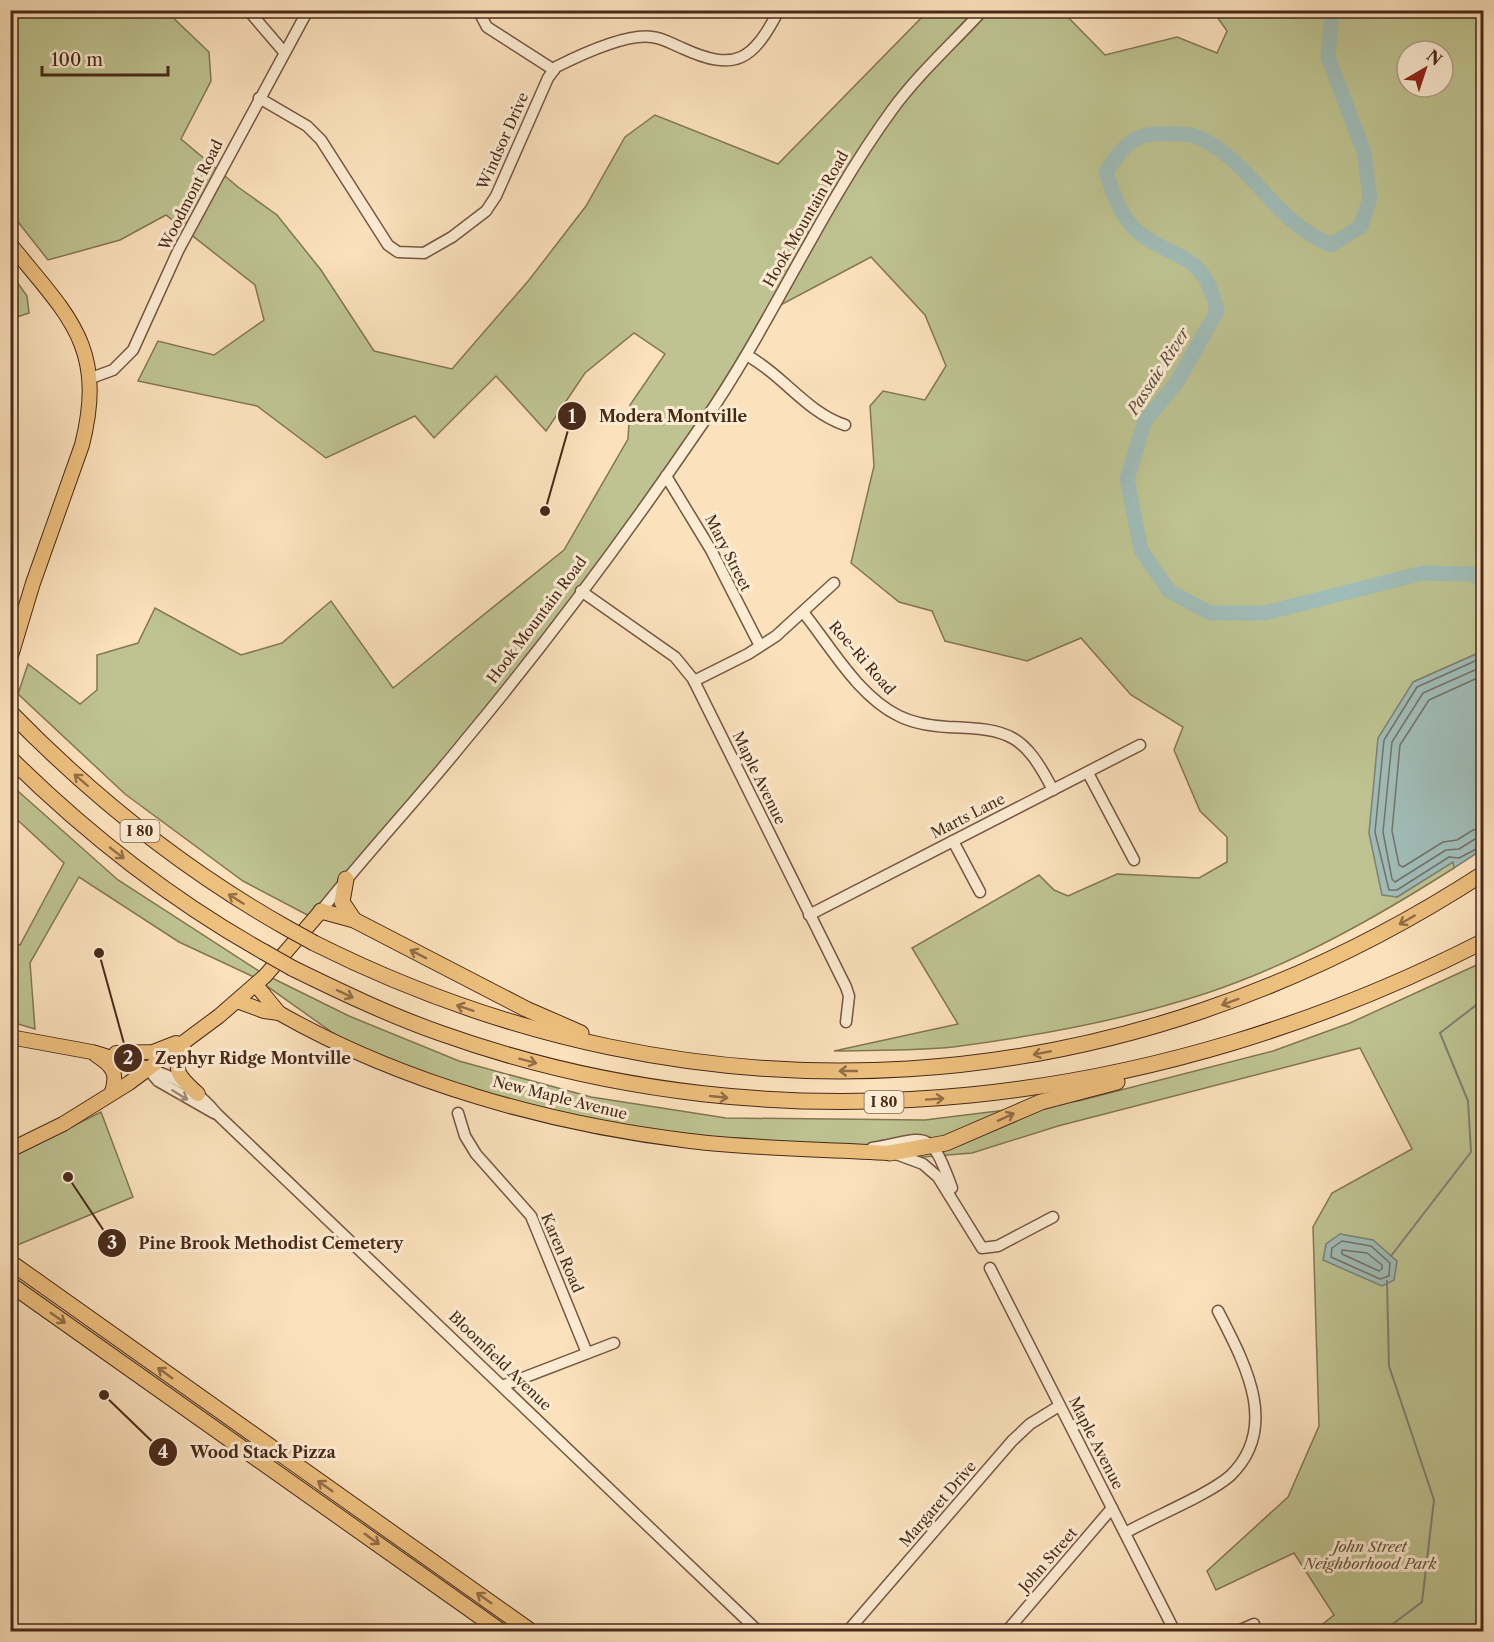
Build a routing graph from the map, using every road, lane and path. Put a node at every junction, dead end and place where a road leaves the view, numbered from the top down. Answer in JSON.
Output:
{"nodes":[{"id":1,"x":248,"y":10,"type":"edge"},
{"id":2,"x":308,"y":10,"type":"edge"},
{"id":3,"x":478,"y":10,"type":"edge"},
{"id":4,"x":779,"y":10,"type":"edge"},
{"id":5,"x":983,"y":10,"type":"edge"},
{"id":6,"x":284,"y":52,"type":"junction"},
{"id":7,"x":554,"y":70,"type":"junction"},
{"id":8,"x":259,"y":98,"type":"junction"},
{"id":9,"x":10,"y":244,"type":"edge"},
{"id":10,"x":748,"y":356,"type":"junction"},
{"id":11,"x":91,"y":378,"type":"junction"},
{"id":12,"x":845,"y":424,"type":"dead end"},
{"id":13,"x":666,"y":476,"type":"junction"},
{"id":14,"x":834,"y":583,"type":"dead end"},
{"id":15,"x":581,"y":591,"type":"junction"},
{"id":16,"x":803,"y":612,"type":"junction"},
{"id":17,"x":760,"y":646,"type":"junction"},
{"id":18,"x":10,"y":659,"type":"edge"},
{"id":19,"x":694,"y":681,"type":"junction"},
{"id":20,"x":10,"y":712,"type":"edge"},
{"id":21,"x":1140,"y":745,"type":"dead end"},
{"id":22,"x":10,"y":758,"type":"edge"},
{"id":23,"x":1088,"y":773,"type":"junction"},
{"id":24,"x":1053,"y":790,"type":"junction"},
{"id":25,"x":953,"y":841,"type":"junction"},
{"id":26,"x":1134,"y":860,"type":"dead end"},
{"id":27,"x":1484,"y":873,"type":"edge"},
{"id":28,"x":346,"y":879,"type":"junction"},
{"id":29,"x":980,"y":892,"type":"dead end"},
{"id":30,"x":321,"y":911,"type":"junction"},
{"id":31,"x":809,"y":915,"type":"junction"},
{"id":32,"x":354,"y":920,"type":"junction"},
{"id":33,"x":1478,"y":943,"type":"edge"},
{"id":34,"x":256,"y":985,"type":"junction"},
{"id":35,"x":237,"y":1001,"type":"junction"},
{"id":36,"x":279,"y":1013,"type":"junction"},
{"id":37,"x":846,"y":1022,"type":"dead end"},
{"id":38,"x":10,"y":1037,"type":"edge"},
{"id":39,"x":184,"y":1041,"type":"junction"},
{"id":40,"x":1236,"y":1042,"type":"junction"},
{"id":41,"x":92,"y":1052,"type":"junction"},
{"id":42,"x":664,"y":1058,"type":"junction"},
{"id":43,"x":148,"y":1069,"type":"junction"},
{"id":44,"x":112,"y":1092,"type":"junction"},
{"id":45,"x":198,"y":1094,"type":"junction"},
{"id":46,"x":459,"y":1113,"type":"dead end"},
{"id":47,"x":217,"y":1114,"type":"junction"},
{"id":48,"x":933,"y":1146,"type":"junction"},
{"id":49,"x":10,"y":1150,"type":"edge"},
{"id":50,"x":849,"y":1151,"type":"junction"},
{"id":51,"x":890,"y":1153,"type":"junction"},
{"id":52,"x":957,"y":1205,"type":"junction"},
{"id":53,"x":1053,"y":1217,"type":"dead end"},
{"id":54,"x":10,"y":1256,"type":"edge"},
{"id":55,"x":10,"y":1262,"type":"edge"},
{"id":56,"x":990,"y":1268,"type":"dead end"},
{"id":57,"x":26,"y":1272,"type":"junction"},
{"id":58,"x":10,"y":1284,"type":"edge"},
{"id":59,"x":1218,"y":1311,"type":"dead end"},
{"id":60,"x":614,"y":1343,"type":"dead end"},
{"id":61,"x":587,"y":1353,"type":"junction"},
{"id":62,"x":502,"y":1386,"type":"junction"},
{"id":63,"x":1059,"y":1406,"type":"junction"},
{"id":64,"x":1112,"y":1508,"type":"junction"},
{"id":65,"x":1125,"y":1533,"type":"junction"},
{"id":66,"x":1254,"y":1624,"type":"dead end"},
{"id":67,"x":502,"y":1632,"type":"edge"},
{"id":68,"x":532,"y":1632,"type":"edge"},
{"id":69,"x":759,"y":1632,"type":"edge"},
{"id":70,"x":847,"y":1632,"type":"edge"},
{"id":71,"x":1006,"y":1632,"type":"edge"},
{"id":72,"x":1175,"y":1632,"type":"edge"},
{"id":73,"x":1236,"y":1632,"type":"edge"}],
"edges":[{"from":1,"to":6,"type":"street"},
{"from":2,"to":6,"type":"street","name":"Woodmont Road"},
{"from":3,"to":7,"type":"street"},
{"from":4,"to":7,"type":"street"},
{"from":5,"to":10,"type":"street","name":"Hook Mountain Road"},
{"from":6,"to":8,"type":"street","name":"Woodmont Road"},
{"from":7,"to":8,"type":"street","name":"Windsor Drive"},
{"from":8,"to":11,"type":"street","name":"Woodmont Road"},
{"from":9,"to":11,"type":"main road"},
{"from":10,"to":12,"type":"street"},
{"from":10,"to":13,"type":"street","name":"Hook Mountain Road"},
{"from":11,"to":18,"type":"main road"},
{"from":13,"to":15,"type":"street","name":"Hook Mountain Road"},
{"from":13,"to":17,"type":"street","name":"Mary Street"},
{"from":14,"to":16,"type":"street"},
{"from":15,"to":19,"type":"street","name":"Maple Avenue"},
{"from":15,"to":28,"type":"street","name":"Hook Mountain Road"},
{"from":16,"to":17,"type":"street"},
{"from":16,"to":24,"type":"street","name":"Roe-Ri Road"},
{"from":17,"to":19,"type":"street"},
{"from":19,"to":31,"type":"street","name":"Maple Avenue"},
{"from":42,"to":20,"type":"highway","number":"I 80","one_way":true,"bridge":true},
{"from":21,"to":23,"type":"street","name":"Marts Lane"},
{"from":22,"to":40,"type":"highway","number":"I 80","one_way":true,"bridge":true},
{"from":23,"to":24,"type":"street","name":"Marts Lane"},
{"from":23,"to":26,"type":"street"},
{"from":24,"to":25,"type":"street","name":"Marts Lane"},
{"from":25,"to":29,"type":"street"},
{"from":25,"to":31,"type":"street","name":"Marts Lane"},
{"from":27,"to":42,"type":"highway","number":"I 80","one_way":true},
{"from":28,"to":30,"type":"street","name":"Hook Mountain Road"},
{"from":28,"to":32,"type":"highway"},
{"from":30,"to":32,"type":"highway"},
{"from":30,"to":34,"type":"main road","name":"Hook Mountain Road"},
{"from":31,"to":37,"type":"street","name":"Maple Avenue"},
{"from":42,"to":32,"type":"highway","one_way":true},
{"from":33,"to":40,"type":"highway","number":"I 80"},
{"from":34,"to":35,"type":"main road","name":"Hook Mountain Road"},
{"from":34,"to":36,"type":"main road","name":"New Maple Avenue"},
{"from":35,"to":36,"type":"main road","name":"New Maple Avenue"},
{"from":35,"to":39,"type":"main road","name":"Hook Mountain Road"},
{"from":36,"to":50,"type":"main road","name":"New Maple Avenue"},
{"from":38,"to":41,"type":"main road","name":"Bloomfield Avenue"},
{"from":39,"to":41,"type":"main road"},
{"from":39,"to":43,"type":"main road","name":"Hook Mountain Road"},
{"from":39,"to":45,"type":"main road"},
{"from":48,"to":40,"type":"highway","one_way":true},
{"from":41,"to":43,"type":"main road","name":"Bloomfield Avenue"},
{"from":41,"to":44,"type":"main road"},
{"from":43,"to":44,"type":"main road","name":"Hook Mountain Road"},
{"from":43,"to":45,"type":"street","name":"Bloomfield Avenue"},
{"from":43,"to":47,"type":"street","name":"Bloomfield Avenue","one_way":true},
{"from":44,"to":49,"type":"main road","name":"Hook Mountain Road"},
{"from":45,"to":47,"type":"street","name":"Bloomfield Avenue"},
{"from":46,"to":61,"type":"street","name":"Karen Road"},
{"from":47,"to":62,"type":"street","name":"Bloomfield Avenue"},
{"from":48,"to":50,"type":"street","name":"New Maple Avenue"},
{"from":48,"to":51,"type":"highway"},
{"from":48,"to":52,"type":"street"},
{"from":50,"to":51,"type":"main road","name":"New Maple Avenue"},
{"from":51,"to":52,"type":"street"},
{"from":52,"to":53,"type":"street"},
{"from":54,"to":57,"type":"highway"},
{"from":55,"to":57,"type":"highway"},
{"from":56,"to":63,"type":"street","name":"Maple Avenue"},
{"from":68,"to":57,"type":"highway","one_way":true},
{"from":58,"to":67,"type":"highway","one_way":true},
{"from":59,"to":65,"type":"street"},
{"from":60,"to":61,"type":"street"},
{"from":61,"to":62,"type":"street"},
{"from":62,"to":69,"type":"street","name":"Bloomfield Avenue"},
{"from":63,"to":64,"type":"street","name":"Maple Avenue"},
{"from":63,"to":70,"type":"street","name":"Margaret Drive"},
{"from":64,"to":65,"type":"street","name":"Maple Avenue"},
{"from":64,"to":71,"type":"street","name":"John Street"},
{"from":65,"to":72,"type":"street","name":"Maple Avenue"},
{"from":66,"to":73,"type":"street"}]}
